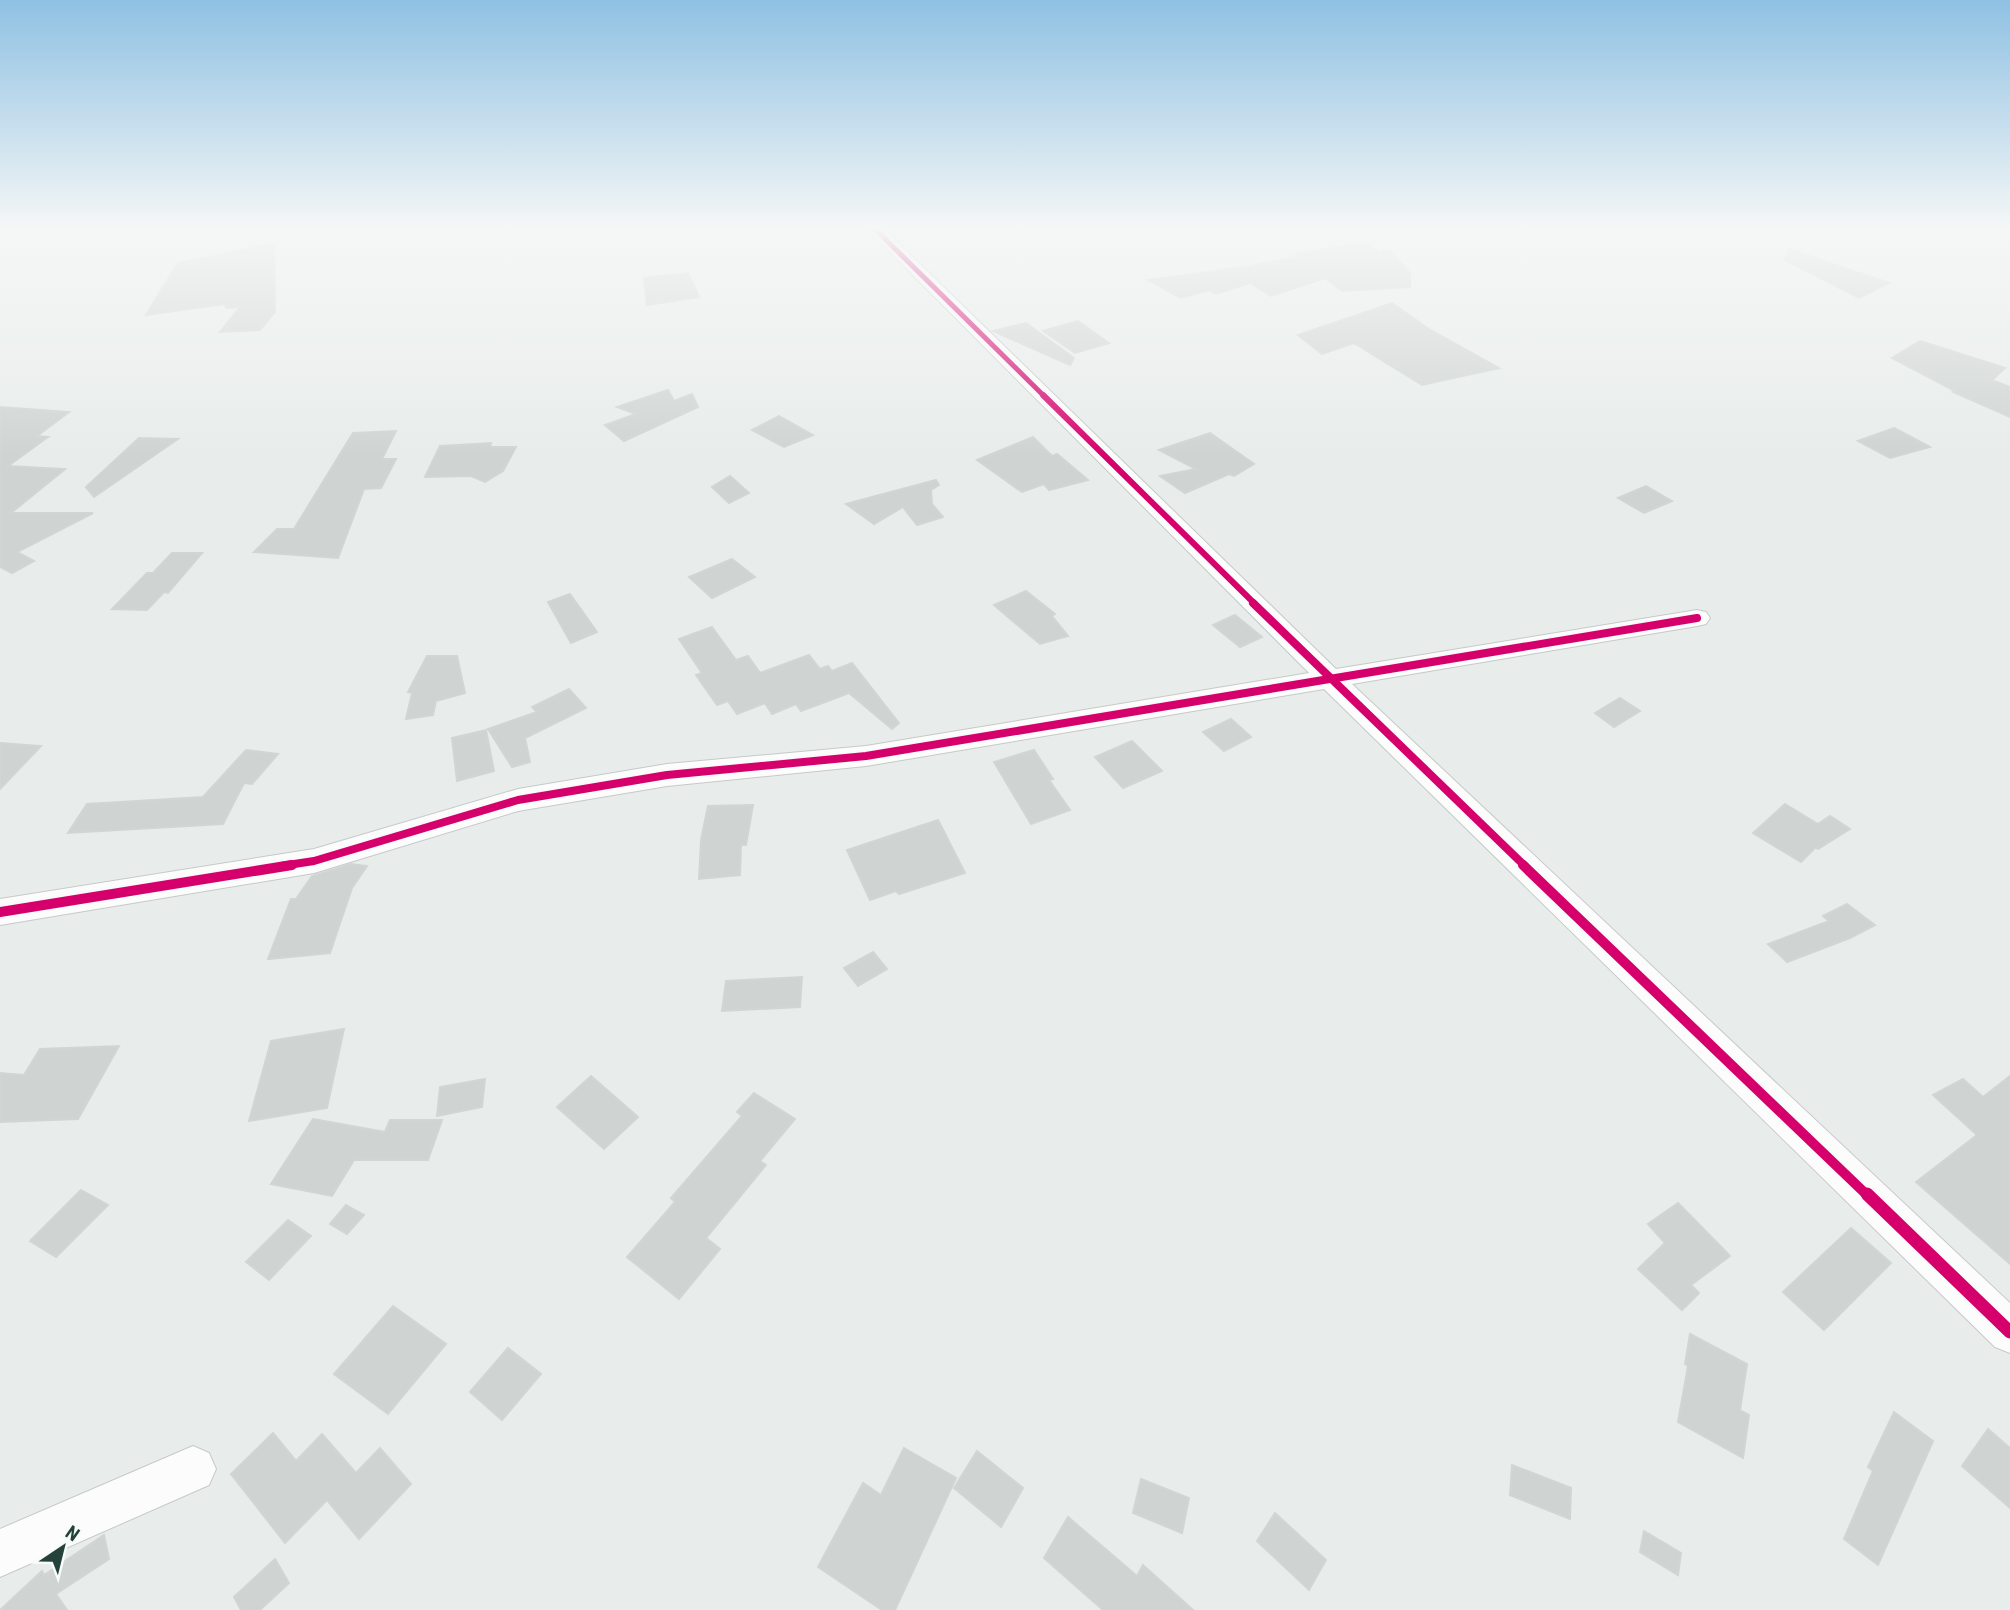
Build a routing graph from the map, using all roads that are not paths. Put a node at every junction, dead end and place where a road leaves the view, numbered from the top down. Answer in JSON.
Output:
{"nodes":[{"id":1,"x":952,"y":305,"type":"edge"},
{"id":2,"x":1697,"y":618,"type":"dead end"},
{"id":3,"x":1330,"y":679,"type":"junction"},
{"id":4,"x":0,"y":912,"type":"edge"},
{"id":5,"x":2010,"y":1332,"type":"edge"},
{"id":6,"x":193,"y":1469,"type":"dead end"},
{"id":7,"x":0,"y":1553,"type":"edge"}],
"edges":[{"from":1,"to":3,"type":"street"},
{"from":2,"to":3,"type":"street"},
{"from":3,"to":4,"type":"street"},
{"from":3,"to":5,"type":"street"},
{"from":6,"to":7,"type":"street"}]}
